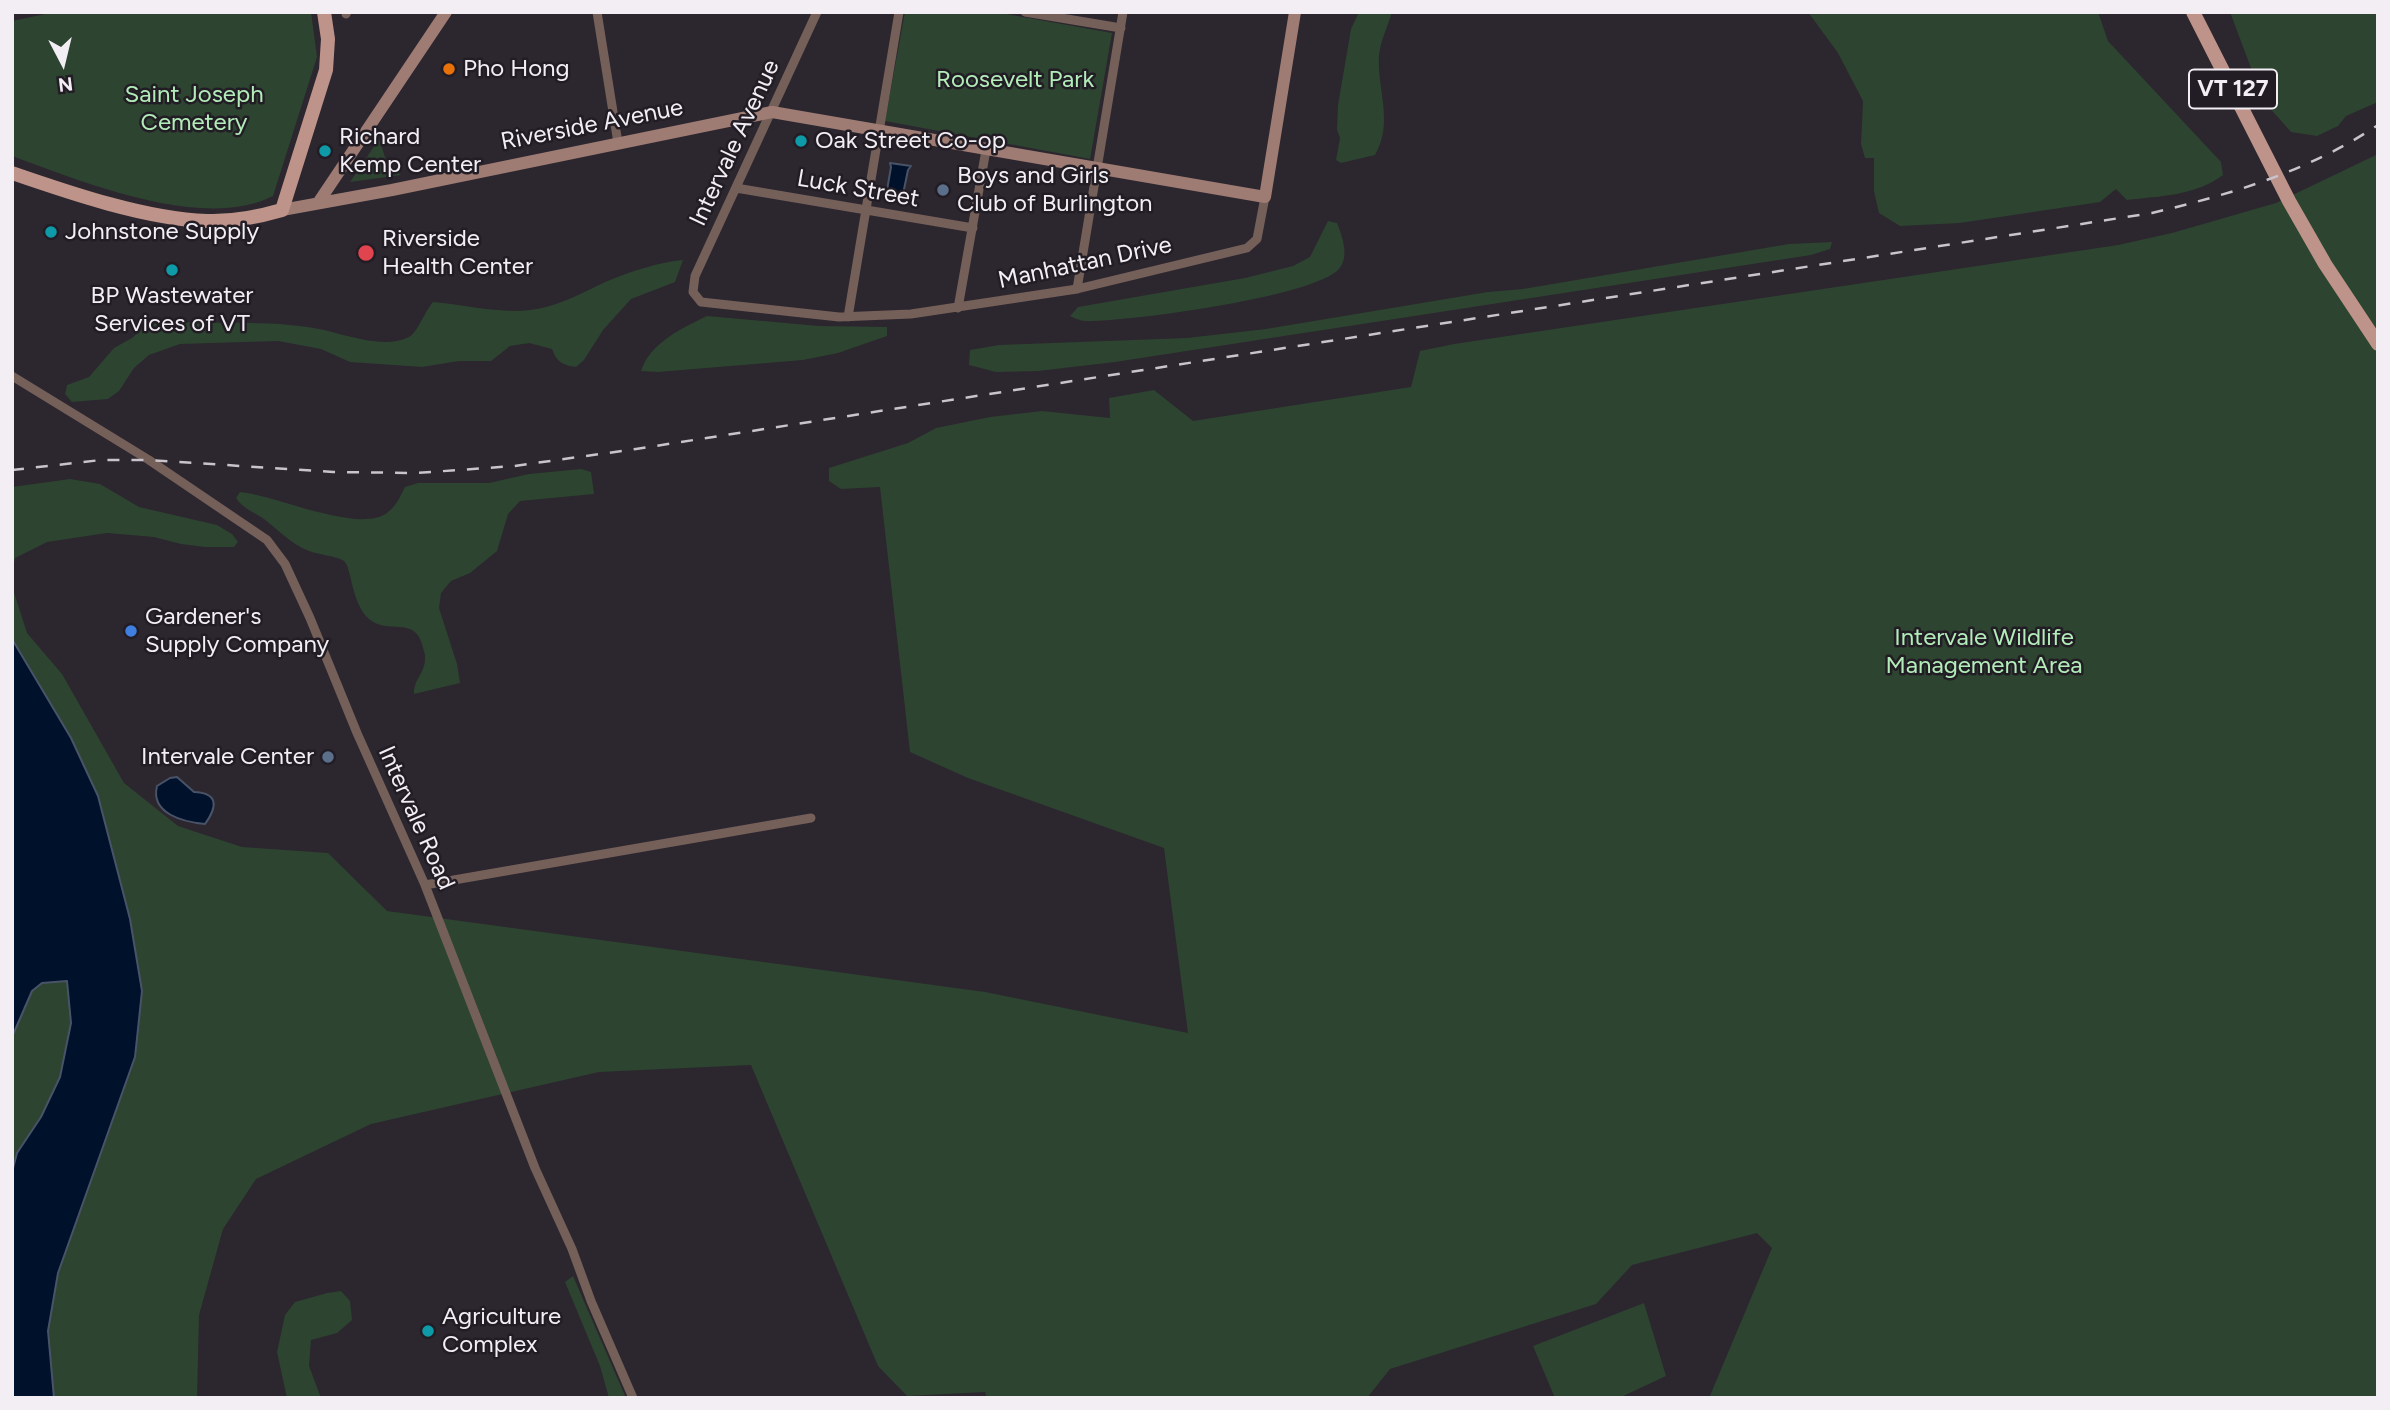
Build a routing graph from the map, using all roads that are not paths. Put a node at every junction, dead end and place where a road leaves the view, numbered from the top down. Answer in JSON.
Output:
{"nodes":[{"id":1,"x":324,"y":12,"type":"edge"},
{"id":2,"x":446,"y":12,"type":"edge"},
{"id":3,"x":597,"y":12,"type":"edge"},
{"id":4,"x":817,"y":12,"type":"edge"},
{"id":5,"x":900,"y":12,"type":"edge"},
{"id":6,"x":1025,"y":12,"type":"edge"},
{"id":7,"x":1123,"y":12,"type":"edge"},
{"id":8,"x":1295,"y":12,"type":"edge"},
{"id":9,"x":2193,"y":12,"type":"edge"},
{"id":10,"x":1121,"y":28,"type":"junction"},
{"id":11,"x":772,"y":112,"type":"junction"},
{"id":12,"x":879,"y":131,"type":"junction"},
{"id":13,"x":618,"y":143,"type":"junction"},
{"id":14,"x":986,"y":150,"type":"junction"},
{"id":15,"x":1097,"y":169,"type":"junction"},
{"id":16,"x":12,"y":173,"type":"edge"},
{"id":17,"x":736,"y":188,"type":"junction"},
{"id":18,"x":1265,"y":197,"type":"junction"},
{"id":19,"x":318,"y":203,"type":"junction"},
{"id":20,"x":282,"y":210,"type":"junction"},
{"id":21,"x":866,"y":210,"type":"junction"},
{"id":22,"x":973,"y":228,"type":"junction"},
{"id":23,"x":1077,"y":289,"type":"junction"},
{"id":24,"x":693,"y":292,"type":"joint"},
{"id":25,"x":958,"y":308,"type":"junction"},
{"id":26,"x":848,"y":317,"type":"junction"},
{"id":27,"x":2378,"y":344,"type":"edge"},
{"id":28,"x":12,"y":376,"type":"edge"},
{"id":29,"x":811,"y":818,"type":"dead end"},
{"id":30,"x":425,"y":885,"type":"junction"},
{"id":31,"x":633,"y":1398,"type":"edge"}],
"edges":[{"from":1,"to":20,"type":"main road"},
{"from":2,"to":19,"type":"street"},
{"from":3,"to":13,"type":"street"},
{"from":4,"to":11,"type":"street","name":"Intervale Avenue"},
{"from":5,"to":12,"type":"street"},
{"from":6,"to":10,"type":"street"},
{"from":7,"to":10,"type":"street"},
{"from":8,"to":18,"type":"street","name":"Manhattan Drive"},
{"from":9,"to":27,"type":"main road","number":"VT 127"},
{"from":10,"to":15,"type":"street"},
{"from":11,"to":12,"type":"street"},
{"from":11,"to":13,"type":"street","name":"Riverside Avenue"},
{"from":11,"to":17,"type":"street","name":"Intervale Avenue"},
{"from":12,"to":14,"type":"street"},
{"from":12,"to":21,"type":"street"},
{"from":13,"to":19,"type":"street","name":"Riverside Avenue"},
{"from":14,"to":15,"type":"street"},
{"from":14,"to":22,"type":"street"},
{"from":15,"to":18,"type":"street"},
{"from":15,"to":23,"type":"street"},
{"from":16,"to":20,"type":"main road","name":"Riverside Avenue"},
{"from":17,"to":21,"type":"street","name":"Luck Street"},
{"from":17,"to":24,"type":"street","name":"Intervale Avenue"},
{"from":18,"to":23,"type":"street","name":"Manhattan Drive"},
{"from":19,"to":20,"type":"street","name":"Riverside Avenue"},
{"from":21,"to":22,"type":"street","name":"Luck Street"},
{"from":21,"to":26,"type":"street"},
{"from":22,"to":25,"type":"street"},
{"from":23,"to":25,"type":"street","name":"Manhattan Drive"},
{"from":24,"to":26,"type":"street","name":"Manhattan Drive"},
{"from":25,"to":26,"type":"street","name":"Manhattan Drive"},
{"from":28,"to":30,"type":"street","name":"Intervale Road"},
{"from":29,"to":30,"type":"street"},
{"from":30,"to":31,"type":"street","name":"Intervale Road"}]}
